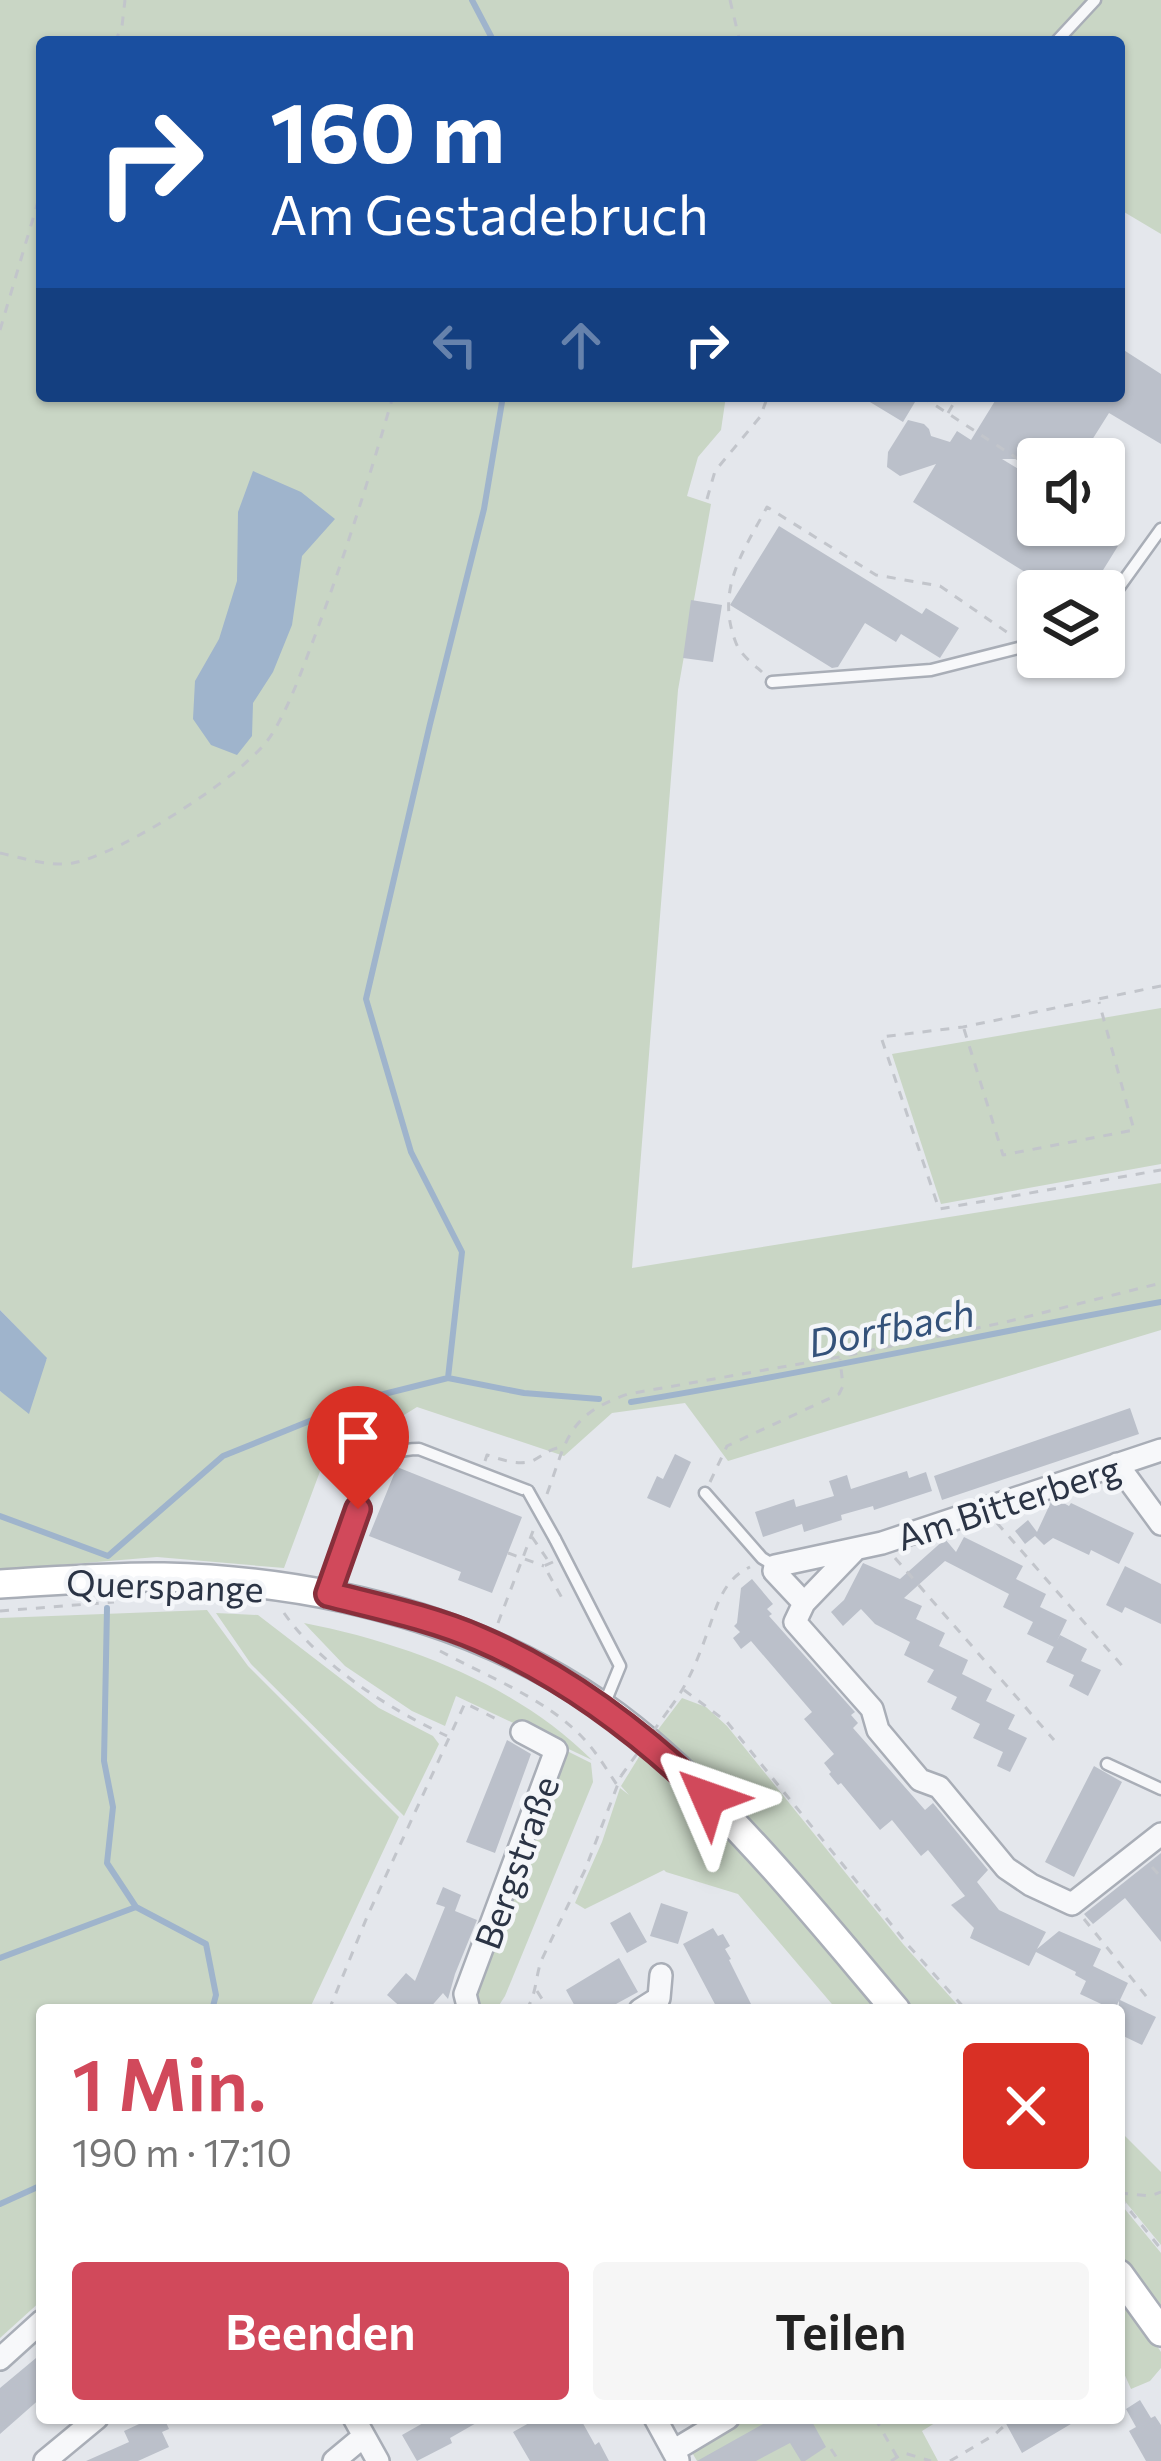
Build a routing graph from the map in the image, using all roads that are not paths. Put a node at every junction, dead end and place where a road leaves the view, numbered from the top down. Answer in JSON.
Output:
{"nodes":[{"id":1,"x":1095,"y":0,"type":"edge"},
{"id":2,"x":1062,"y":36,"type":"edge"},
{"id":3,"x":1161,"y":529,"type":"edge"},
{"id":4,"x":1125,"y":580,"type":"edge"},
{"id":5,"x":1017,"y":649,"type":"edge"},
{"id":6,"x":772,"y":682,"type":"road end"},
{"id":7,"x":1161,"y":1450,"type":"edge"},
{"id":8,"x":1117,"y":1464,"type":"junction"},
{"id":9,"x":704,"y":1493,"type":"road end"},
{"id":10,"x":1161,"y":1524,"type":"edge"},
{"id":11,"x":854,"y":1551,"type":"junction"},
{"id":12,"x":775,"y":1566,"type":"junction"},
{"id":13,"x":0,"y":1584,"type":"edge"},
{"id":14,"x":328,"y":1594,"type":"junction"},
{"id":15,"x":804,"y":1603,"type":"junction"},
{"id":16,"x":602,"y":1708,"type":"junction"},
{"id":17,"x":522,"y":1732,"type":"road end"},
{"id":18,"x":1107,"y":1764,"type":"dead end"},
{"id":19,"x":1161,"y":1789,"type":"edge"},
{"id":20,"x":1161,"y":1834,"type":"edge"},
{"id":21,"x":661,"y":1976,"type":"dead end"},
{"id":22,"x":468,"y":2004,"type":"edge"},
{"id":23,"x":650,"y":2004,"type":"edge"},
{"id":24,"x":891,"y":2004,"type":"edge"},
{"id":25,"x":1125,"y":2281,"type":"edge"},
{"id":26,"x":36,"y":2327,"type":"edge"},
{"id":27,"x":1161,"y":2332,"type":"edge"},
{"id":28,"x":0,"y":2360,"type":"edge"},
{"id":29,"x":90,"y":2424,"type":"edge"},
{"id":30,"x":658,"y":2424,"type":"edge"},
{"id":31,"x":720,"y":2424,"type":"edge"},
{"id":32,"x":359,"y":2427,"type":"edge"},
{"id":33,"x":676,"y":2456,"type":"edge"},
{"id":34,"x":45,"y":2461,"type":"edge"},
{"id":35,"x":334,"y":2461,"type":"edge"},
{"id":36,"x":378,"y":2461,"type":"edge"}],
"edges":[{"from":1,"to":2,"type":"lane"},
{"from":3,"to":4,"type":"lane"},
{"from":5,"to":6,"type":"lane"},
{"from":7,"to":8,"type":"street","name":"Am Bitterberg"},
{"from":8,"to":10,"type":"street"},
{"from":8,"to":11,"type":"street","name":"Am Bitterberg"},
{"from":9,"to":12,"type":"lane"},
{"from":11,"to":12,"type":"street","name":"Am Bitterberg"},
{"from":11,"to":15,"type":"street","name":"Am Bitterberg"},
{"from":12,"to":15,"type":"street"},
{"from":13,"to":14,"type":"main road","name":"Querspange"},
{"from":14,"to":16,"type":"main road","name":"Querspange"},
{"from":14,"to":16,"type":"lane","bridge":true},
{"from":15,"to":20,"type":"street"},
{"from":16,"to":24,"type":"main road","name":"Querspange"},
{"from":17,"to":22,"type":"street","name":"Bergstraße"},
{"from":18,"to":19,"type":"lane"},
{"from":21,"to":23,"type":"street"},
{"from":25,"to":27,"type":"main road"},
{"from":26,"to":28,"type":"street"},
{"from":29,"to":34,"type":"street"},
{"from":30,"to":33,"type":"street"},
{"from":31,"to":33,"type":"street"},
{"from":32,"to":35,"type":"street"},
{"from":32,"to":36,"type":"street"}]}
